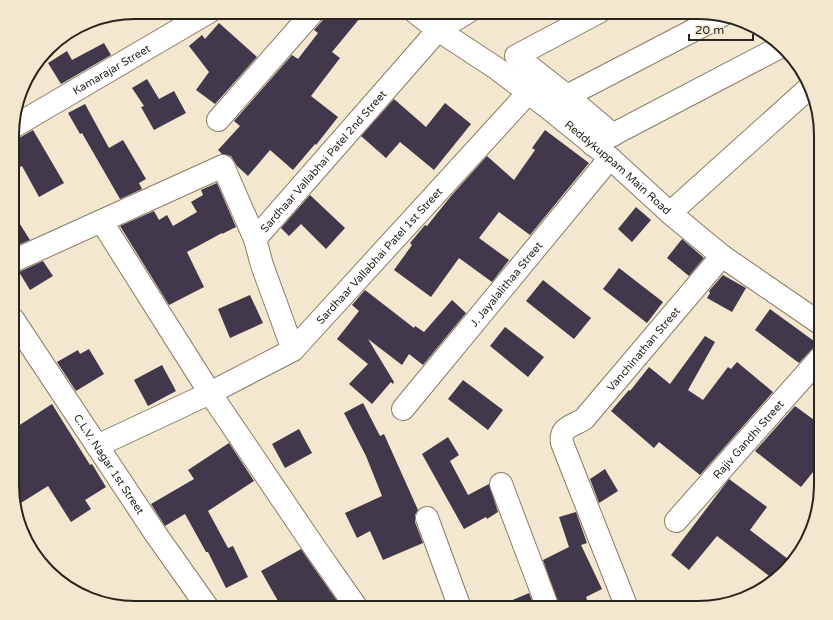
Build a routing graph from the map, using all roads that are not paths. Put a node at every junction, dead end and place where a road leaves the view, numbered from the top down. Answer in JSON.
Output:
{"nodes":[{"id":1,"x":197,"y":19,"type":"edge"},
{"id":2,"x":306,"y":19,"type":"edge"},
{"id":3,"x":424,"y":19,"type":"edge"},
{"id":4,"x":456,"y":19,"type":"edge"},
{"id":5,"x":586,"y":19,"type":"edge"},
{"id":6,"x":713,"y":20,"type":"edge"},
{"id":7,"x":438,"y":30,"type":"junction"},
{"id":8,"x":775,"y":49,"type":"edge"},
{"id":9,"x":516,"y":56,"type":"junction"},
{"id":10,"x":496,"y":68,"type":"junction"},
{"id":11,"x":805,"y":91,"type":"edge"},
{"id":12,"x":528,"y":93,"type":"junction"},
{"id":13,"x":566,"y":96,"type":"junction"},
{"id":14,"x":547,"y":107,"type":"junction"},
{"id":15,"x":218,"y":120,"type":"dead end"},
{"id":16,"x":20,"y":123,"type":"edge"},
{"id":17,"x":613,"y":135,"type":"junction"},
{"id":18,"x":602,"y":152,"type":"junction"},
{"id":19,"x":670,"y":213,"type":"junction"},
{"id":20,"x":102,"y":222,"type":"junction"},
{"id":21,"x":255,"y":238,"type":"junction"},
{"id":22,"x":722,"y":256,"type":"junction"},
{"id":23,"x":19,"y":259,"type":"edge"},
{"id":24,"x":814,"y":319,"type":"edge"},
{"id":25,"x":19,"y":328,"type":"edge"},
{"id":26,"x":294,"y":350,"type":"junction"},
{"id":27,"x":814,"y":365,"type":"edge"},
{"id":28,"x":210,"y":394,"type":"junction"},
{"id":29,"x":403,"y":409,"type":"dead end"},
{"id":30,"x":97,"y":446,"type":"junction"},
{"id":31,"x":501,"y":484,"type":"dead end"},
{"id":32,"x":427,"y":518,"type":"dead end"},
{"id":33,"x":676,"y":521,"type":"dead end"},
{"id":34,"x":203,"y":601,"type":"edge"},
{"id":35,"x":352,"y":601,"type":"edge"},
{"id":36,"x":457,"y":601,"type":"edge"},
{"id":37,"x":545,"y":601,"type":"edge"},
{"id":38,"x":624,"y":601,"type":"edge"}],
"edges":[{"from":1,"to":16,"type":"street","name":"Kamarajar Street"},
{"from":2,"to":15,"type":"street"},
{"from":3,"to":7,"type":"street","name":"Reddykuppam Main Road"},
{"from":4,"to":7,"type":"street","name":"Sardhaar Vallabhai Patel 2nd Street"},
{"from":5,"to":9,"type":"street"},
{"from":6,"to":13,"type":"street"},
{"from":7,"to":10,"type":"street","name":"Reddykuppam Main Road"},
{"from":7,"to":21,"type":"street","name":"Sardhaar Vallabhai Patel 2nd Street"},
{"from":8,"to":17,"type":"street"},
{"from":9,"to":10,"type":"street"},
{"from":9,"to":13,"type":"street"},
{"from":10,"to":12,"type":"street","name":"Reddykuppam Main Road"},
{"from":11,"to":19,"type":"street"},
{"from":12,"to":14,"type":"street","name":"Reddykuppam Main Road"},
{"from":12,"to":26,"type":"street","name":"Sardhaar Vallabhai Patel 1st Street"},
{"from":13,"to":14,"type":"street"},
{"from":13,"to":17,"type":"street"},
{"from":14,"to":18,"type":"street","name":"Reddykuppam Main Road"},
{"from":17,"to":18,"type":"street"},
{"from":18,"to":19,"type":"street","name":"Reddykuppam Main Road"},
{"from":18,"to":29,"type":"street","name":"J. Jayalalithaa Street"},
{"from":19,"to":22,"type":"street","name":"Reddykuppam Main Road"},
{"from":20,"to":21,"type":"street"},
{"from":20,"to":23,"type":"street"},
{"from":20,"to":28,"type":"street"},
{"from":21,"to":26,"type":"street","name":"Sardhaar Vallabhai Patel 2nd Street"},
{"from":22,"to":24,"type":"street","name":"Reddykuppam Main Road"},
{"from":22,"to":38,"type":"street","name":"Vanchinathan Street"},
{"from":25,"to":30,"type":"street","name":"C.L.V. Nagar 1st Street"},
{"from":26,"to":28,"type":"street","name":"Sardhaar Vallabhai Patel 1st Street"},
{"from":27,"to":33,"type":"street","name":"Rajiv Gandhi Street"},
{"from":28,"to":30,"type":"street","name":"Sardhaar Vallabhai Patel 1st Street"},
{"from":28,"to":35,"type":"street"},
{"from":30,"to":34,"type":"street","name":"C.L.V. Nagar 1st Street"},
{"from":31,"to":37,"type":"street"},
{"from":32,"to":36,"type":"street"}]}
